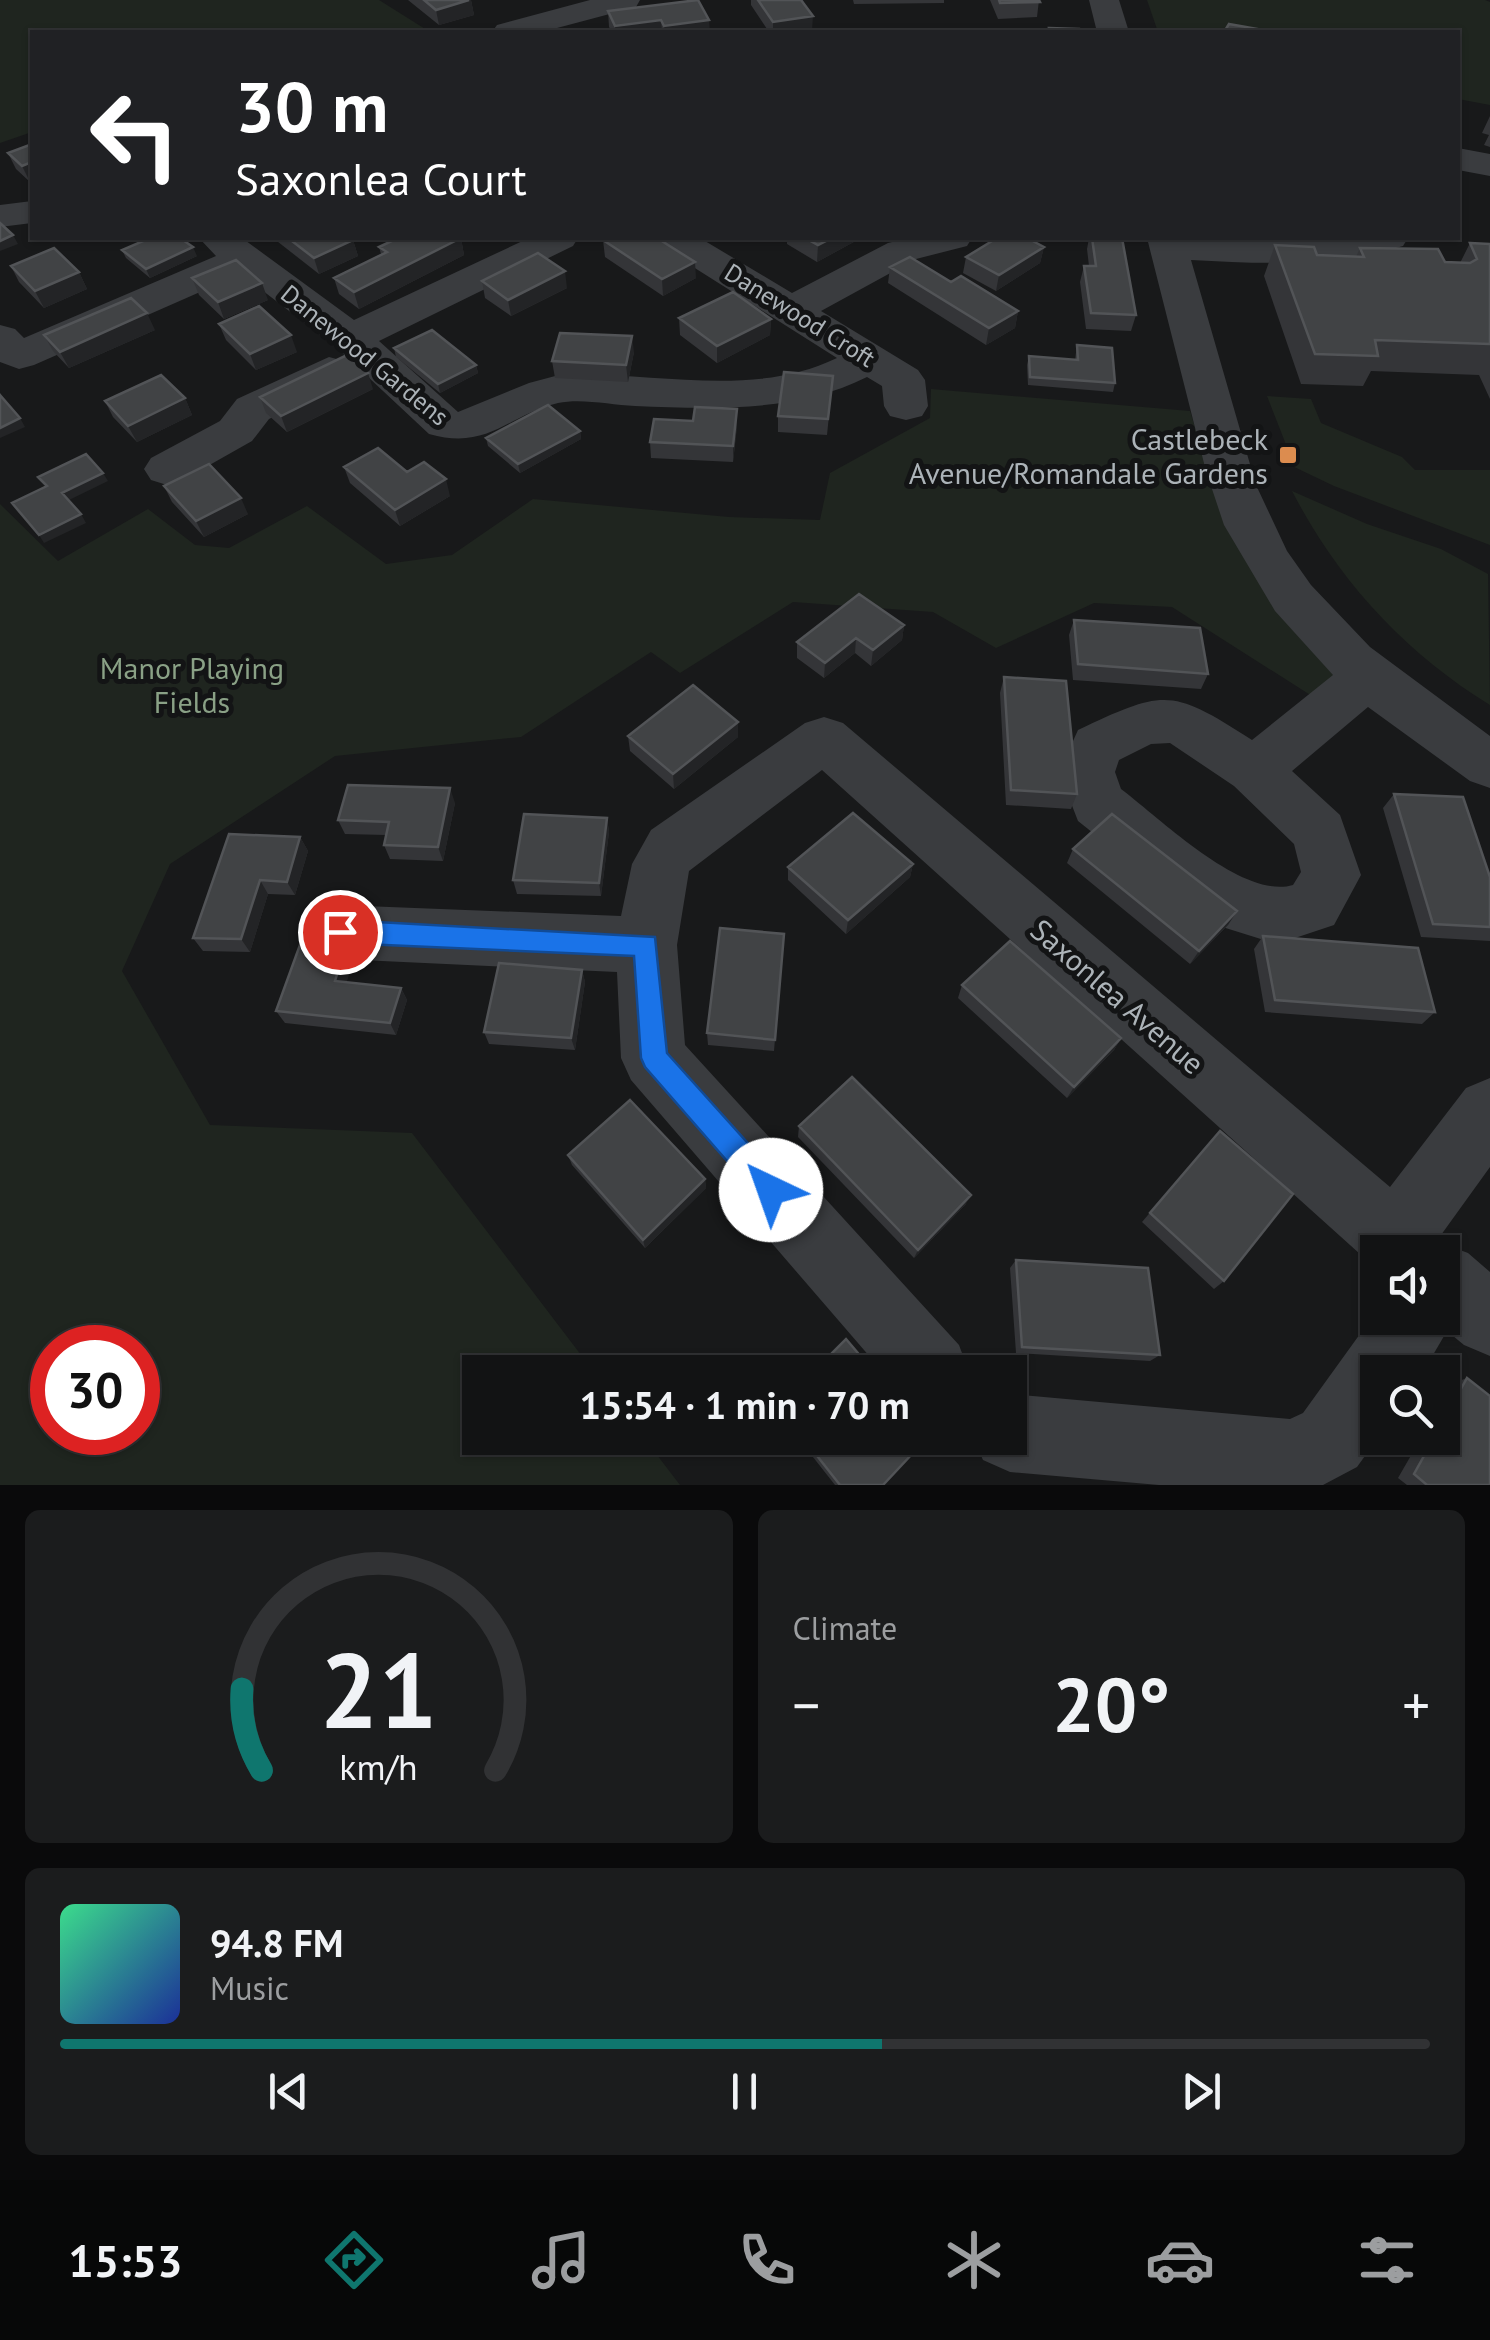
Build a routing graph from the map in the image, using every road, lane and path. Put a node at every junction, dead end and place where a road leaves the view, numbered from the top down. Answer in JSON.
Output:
{"nodes":[{"id":1,"x":625,"y":0,"type":"edge"},
{"id":2,"x":1104,"y":0,"type":"edge"},
{"id":3,"x":511,"y":14,"type":"edge"},
{"id":4,"x":1112,"y":30,"type":"edge"},
{"id":5,"x":1460,"y":159,"type":"edge"},
{"id":6,"x":1490,"y":165,"type":"edge"},
{"id":7,"x":30,"y":212,"type":"edge"},
{"id":8,"x":0,"y":216,"type":"edge"},
{"id":9,"x":555,"y":240,"type":"edge"},
{"id":10,"x":677,"y":240,"type":"edge"},
{"id":11,"x":945,"y":240,"type":"edge"},
{"id":12,"x":1379,"y":240,"type":"edge"},
{"id":13,"x":1168,"y":242,"type":"edge"},
{"id":14,"x":231,"y":248,"type":"edge"},
{"id":15,"x":792,"y":310,"type":"junction"},
{"id":16,"x":0,"y":338,"type":"edge"},
{"id":17,"x":359,"y":345,"type":"junction"},
{"id":18,"x":870,"y":358,"type":"junction"},
{"id":19,"x":906,"y":406,"type":"dead end"},
{"id":20,"x":167,"y":469,"type":"dead end"},
{"id":21,"x":1369,"y":676,"type":"junction"},
{"id":22,"x":1490,"y":766,"type":"edge"},
{"id":23,"x":1254,"y":770,"type":"dead end"},
{"id":24,"x":340,"y":932,"type":"dead end"},
{"id":25,"x":646,"y":945,"type":"junction"},
{"id":26,"x":1490,"y":1111,"type":"edge"},
{"id":27,"x":1392,"y":1235,"type":"edge"},
{"id":28,"x":1440,"y":1235,"type":"edge"},
{"id":29,"x":1460,"y":1294,"type":"edge"},
{"id":30,"x":1490,"y":1319,"type":"edge"},
{"id":31,"x":1404,"y":1335,"type":"edge"},
{"id":32,"x":917,"y":1355,"type":"edge"},
{"id":33,"x":1027,"y":1434,"type":"edge"}],
"edges":[{"from":1,"to":3,"type":"street"},
{"from":2,"to":4,"type":"street"},
{"from":5,"to":6,"type":"street"},
{"from":7,"to":8,"type":"street"},
{"from":9,"to":17,"type":"street"},
{"from":10,"to":15,"type":"street","name":"Danewood Croft"},
{"from":11,"to":15,"type":"street"},
{"from":12,"to":13,"type":"street"},
{"from":13,"to":21,"type":"street"},
{"from":14,"to":16,"type":"street"},
{"from":14,"to":17,"type":"street","name":"Danewood Gardens"},
{"from":15,"to":18,"type":"street","name":"Danewood Croft"},
{"from":17,"to":18,"type":"street","name":"Danewood Gardens"},
{"from":17,"to":20,"type":"street"},
{"from":18,"to":19,"type":"street","name":"Danewood Croft"},
{"from":21,"to":22,"type":"street"},
{"from":21,"to":23,"type":"street"},
{"from":24,"to":25,"type":"street"},
{"from":25,"to":27,"type":"street","name":"Saxonlea Avenue"},
{"from":25,"to":32,"type":"street"},
{"from":26,"to":28,"type":"street"},
{"from":29,"to":30,"type":"street","name":"Saxonlea Avenue"},
{"from":31,"to":33,"type":"street"}]}
